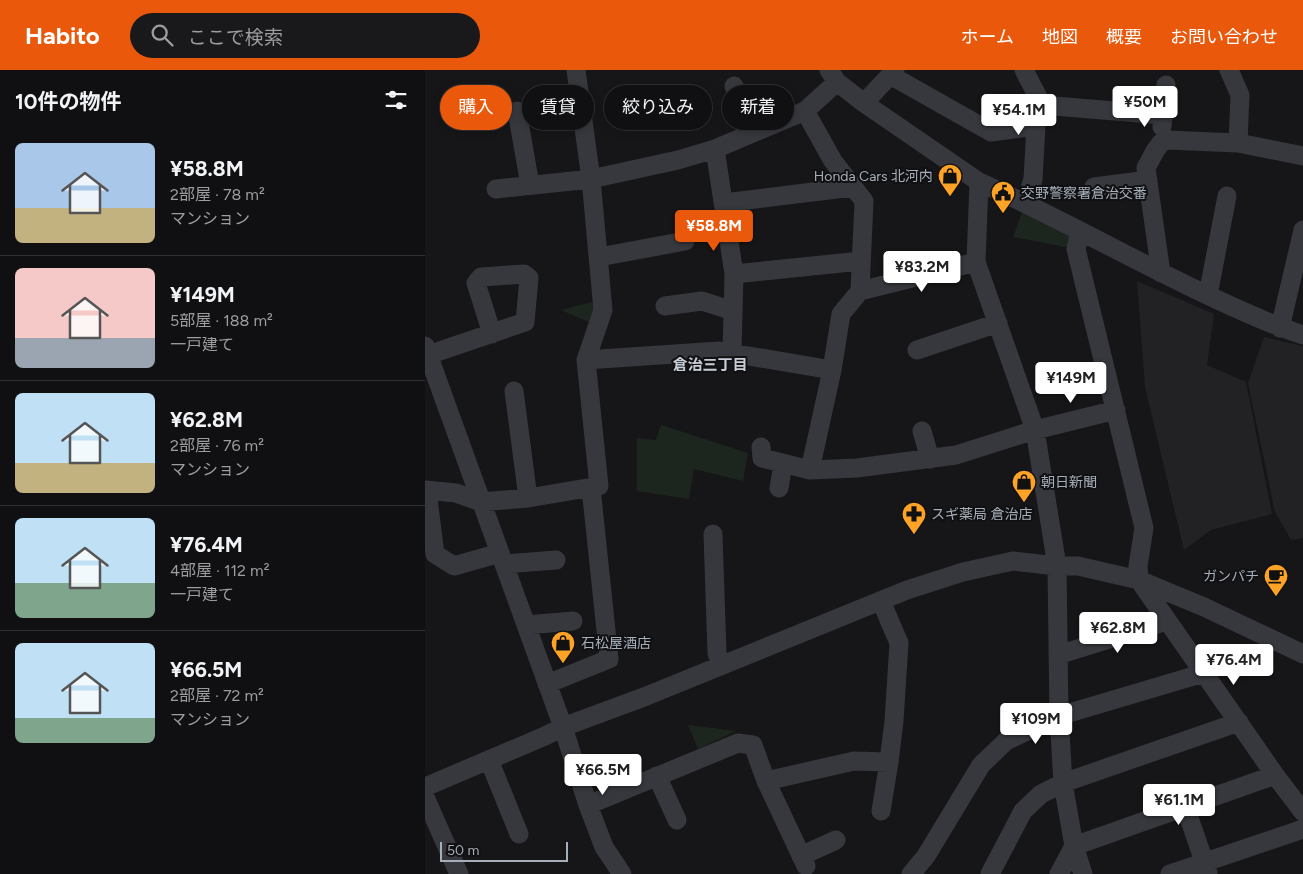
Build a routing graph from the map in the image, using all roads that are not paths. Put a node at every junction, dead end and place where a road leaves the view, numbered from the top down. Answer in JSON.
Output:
{"nodes":[{"id":1,"x":576,"y":70,"type":"edge"},
{"id":2,"x":1024,"y":70,"type":"edge"},
{"id":3,"x":1229,"y":70,"type":"edge"},
{"id":4,"x":892,"y":73,"type":"edge"},
{"id":5,"x":833,"y":76,"type":"edge"},
{"id":6,"x":1166,"y":85,"type":"dead end"},
{"id":7,"x":864,"y":103,"type":"junction"},
{"id":8,"x":1041,"y":105,"type":"junction"},
{"id":9,"x":517,"y":111,"type":"dead end"},
{"id":10,"x":805,"y":111,"type":"junction"},
{"id":11,"x":1163,"y":116,"type":"junction"},
{"id":12,"x":1036,"y":126,"type":"junction"},
{"id":13,"x":751,"y":130,"type":"edge"},
{"id":14,"x":752,"y":133,"type":"junction"},
{"id":15,"x":1161,"y":143,"type":"junction"},
{"id":16,"x":1238,"y":143,"type":"junction"},
{"id":17,"x":715,"y":148,"type":"junction"},
{"id":18,"x":1303,"y":156,"type":"edge"},
{"id":19,"x":591,"y":178,"type":"junction"},
{"id":20,"x":1148,"y":180,"type":"junction"},
{"id":21,"x":979,"y":182,"type":"junction"},
{"id":22,"x":530,"y":185,"type":"junction"},
{"id":23,"x":853,"y":187,"type":"junction"},
{"id":24,"x":1094,"y":187,"type":"dead end"},
{"id":25,"x":496,"y":189,"type":"dead end"},
{"id":26,"x":1227,"y":196,"type":"dead end"},
{"id":27,"x":724,"y":203,"type":"junction"},
{"id":28,"x":1026,"y":203,"type":"junction"},
{"id":29,"x":1303,"y":230,"type":"edge"},
{"id":30,"x":1079,"y":231,"type":"junction"},
{"id":31,"x":685,"y":241,"type":"dead end"},
{"id":32,"x":599,"y":257,"type":"junction"},
{"id":33,"x":861,"y":261,"type":"junction"},
{"id":34,"x":976,"y":262,"type":"junction"},
{"id":35,"x":1161,"y":273,"type":"junction"},
{"id":36,"x":734,"y":274,"type":"junction"},
{"id":37,"x":860,"y":291,"type":"junction"},
{"id":38,"x":1208,"y":295,"type":"junction"},
{"id":39,"x":665,"y":306,"type":"dead end"},
{"id":40,"x":733,"y":311,"type":"junction"},
{"id":41,"x":998,"y":323,"type":"junction"},
{"id":42,"x":1280,"y":328,"type":"junction"},
{"id":43,"x":492,"y":334,"type":"dead end"},
{"id":44,"x":1303,"y":334,"type":"edge"},
{"id":45,"x":427,"y":350,"type":"edge"},
{"id":46,"x":917,"y":350,"type":"dead end"},
{"id":47,"x":732,"y":353,"type":"junction"},
{"id":48,"x":586,"y":360,"type":"junction"},
{"id":49,"x":832,"y":370,"type":"junction"},
{"id":50,"x":514,"y":391,"type":"dead end"},
{"id":51,"x":1116,"y":410,"type":"junction"},
{"id":52,"x":1035,"y":430,"type":"junction"},
{"id":53,"x":922,"y":432,"type":"dead end"},
{"id":54,"x":761,"y":447,"type":"dead end"},
{"id":55,"x":930,"y":459,"type":"junction"},
{"id":56,"x":783,"y":464,"type":"junction"},
{"id":57,"x":809,"y":470,"type":"junction"},
{"id":58,"x":591,"y":488,"type":"junction"},
{"id":59,"x":779,"y":488,"type":"dead end"},
{"id":60,"x":426,"y":490,"type":"edge"},
{"id":61,"x":529,"y":498,"type":"junction"},
{"id":62,"x":481,"y":502,"type":"junction"},
{"id":63,"x":713,"y":534,"type":"dead end"},
{"id":64,"x":429,"y":542,"type":"edge"},
{"id":65,"x":502,"y":558,"type":"junction"},
{"id":66,"x":556,"y":560,"type":"dead end"},
{"id":67,"x":1057,"y":566,"type":"junction"},
{"id":68,"x":1139,"y":580,"type":"junction"},
{"id":69,"x":881,"y":601,"type":"junction"},
{"id":70,"x":573,"y":621,"type":"dead end"},
{"id":71,"x":1167,"y":621,"type":"junction"},
{"id":72,"x":526,"y":624,"type":"junction"},
{"id":73,"x":1303,"y":654,"type":"edge"},
{"id":74,"x":1058,"y":655,"type":"junction"},
{"id":75,"x":721,"y":666,"type":"junction"},
{"id":76,"x":1205,"y":673,"type":"junction"},
{"id":77,"x":547,"y":684,"type":"junction"},
{"id":78,"x":1059,"y":716,"type":"junction"},
{"id":79,"x":1239,"y":722,"type":"junction"},
{"id":80,"x":563,"y":727,"type":"junction"},
{"id":81,"x":489,"y":760,"type":"junction"},
{"id":82,"x":889,"y":762,"type":"junction"},
{"id":83,"x":1275,"y":775,"type":"junction"},
{"id":84,"x":657,"y":776,"type":"junction"},
{"id":85,"x":766,"y":781,"type":"junction"},
{"id":86,"x":1063,"y":783,"type":"junction"},
{"id":87,"x":425,"y":787,"type":"edge"},
{"id":88,"x":425,"y":797,"type":"edge"},
{"id":89,"x":589,"y":805,"type":"junction"},
{"id":90,"x":1185,"y":806,"type":"junction"},
{"id":91,"x":881,"y":810,"type":"dead end"},
{"id":92,"x":1303,"y":812,"type":"edge"},
{"id":93,"x":677,"y":820,"type":"dead end"},
{"id":94,"x":1303,"y":829,"type":"edge"},
{"id":95,"x":519,"y":834,"type":"dead end"},
{"id":96,"x":836,"y":840,"type":"dead end"},
{"id":97,"x":1073,"y":846,"type":"junction"},
{"id":98,"x":1206,"y":868,"type":"edge"},
{"id":99,"x":459,"y":874,"type":"edge"},
{"id":100,"x":622,"y":874,"type":"edge"},
{"id":101,"x":911,"y":874,"type":"edge"},
{"id":102,"x":990,"y":874,"type":"edge"},
{"id":103,"x":1059,"y":874,"type":"edge"},
{"id":104,"x":1083,"y":874,"type":"edge"},
{"id":105,"x":1170,"y":874,"type":"edge"}],
"edges":[{"from":1,"to":19,"type":"street"},
{"from":2,"to":8,"type":"street"},
{"from":3,"to":16,"type":"street"},
{"from":4,"to":7,"type":"street"},
{"from":4,"to":12,"type":"street"},
{"from":5,"to":7,"type":"street"},
{"from":5,"to":10,"type":"street"},
{"from":6,"to":11,"type":"street"},
{"from":7,"to":21,"type":"street"},
{"from":8,"to":11,"type":"street"},
{"from":8,"to":12,"type":"street"},
{"from":9,"to":22,"type":"street"},
{"from":10,"to":14,"type":"street"},
{"from":10,"to":23,"type":"street"},
{"from":11,"to":15,"type":"street"},
{"from":12,"to":28,"type":"street"},
{"from":13,"to":14,"type":"street"},
{"from":14,"to":17,"type":"street"},
{"from":15,"to":16,"type":"street"},
{"from":15,"to":20,"type":"street"},
{"from":16,"to":18,"type":"street"},
{"from":17,"to":19,"type":"street"},
{"from":17,"to":27,"type":"street"},
{"from":19,"to":22,"type":"street"},
{"from":19,"to":32,"type":"street"},
{"from":20,"to":24,"type":"street"},
{"from":20,"to":35,"type":"street"},
{"from":21,"to":28,"type":"street"},
{"from":21,"to":34,"type":"street"},
{"from":22,"to":25,"type":"street"},
{"from":23,"to":27,"type":"street"},
{"from":23,"to":33,"type":"street"},
{"from":26,"to":38,"type":"street"},
{"from":27,"to":36,"type":"street"},
{"from":28,"to":30,"type":"street"},
{"from":29,"to":42,"type":"street"},
{"from":30,"to":35,"type":"street"},
{"from":30,"to":51,"type":"street"},
{"from":31,"to":32,"type":"street"},
{"from":32,"to":48,"type":"street"},
{"from":33,"to":36,"type":"street"},
{"from":33,"to":37,"type":"street"},
{"from":34,"to":37,"type":"street"},
{"from":34,"to":41,"type":"street"},
{"from":35,"to":38,"type":"street"},
{"from":36,"to":40,"type":"street"},
{"from":37,"to":49,"type":"street"},
{"from":38,"to":42,"type":"street"},
{"from":39,"to":40,"type":"street"},
{"from":40,"to":47,"type":"street"},
{"from":41,"to":46,"type":"street"},
{"from":41,"to":52,"type":"street"},
{"from":42,"to":44,"type":"street"},
{"from":43,"to":45,"type":"street"},
{"from":45,"to":62,"type":"street"},
{"from":47,"to":48,"type":"street"},
{"from":47,"to":49,"type":"street"},
{"from":48,"to":58,"type":"street"},
{"from":49,"to":57,"type":"street"},
{"from":50,"to":61,"type":"street"},
{"from":51,"to":52,"type":"street"},
{"from":51,"to":68,"type":"street"},
{"from":52,"to":55,"type":"street"},
{"from":52,"to":67,"type":"street"},
{"from":53,"to":55,"type":"street"},
{"from":54,"to":56,"type":"street"},
{"from":55,"to":57,"type":"street"},
{"from":56,"to":57,"type":"street"},
{"from":56,"to":59,"type":"street"},
{"from":58,"to":61,"type":"street"},
{"from":58,"to":77,"type":"street"},
{"from":60,"to":62,"type":"street"},
{"from":60,"to":64,"type":"street"},
{"from":61,"to":62,"type":"street"},
{"from":62,"to":65,"type":"street"},
{"from":63,"to":75,"type":"street"},
{"from":64,"to":65,"type":"street"},
{"from":65,"to":66,"type":"street"},
{"from":65,"to":72,"type":"street"},
{"from":67,"to":68,"type":"street"},
{"from":67,"to":69,"type":"street"},
{"from":67,"to":74,"type":"street"},
{"from":68,"to":71,"type":"street"},
{"from":68,"to":73,"type":"street"},
{"from":69,"to":75,"type":"street"},
{"from":69,"to":82,"type":"street"},
{"from":70,"to":72,"type":"street"},
{"from":71,"to":74,"type":"street"},
{"from":71,"to":76,"type":"street"},
{"from":72,"to":77,"type":"street"},
{"from":74,"to":78,"type":"street"},
{"from":75,"to":80,"type":"street"},
{"from":76,"to":78,"type":"street"},
{"from":76,"to":79,"type":"street"},
{"from":77,"to":80,"type":"street"},
{"from":78,"to":86,"type":"street"},
{"from":78,"to":101,"type":"street"},
{"from":79,"to":83,"type":"street"},
{"from":79,"to":86,"type":"street"},
{"from":80,"to":81,"type":"street"},
{"from":80,"to":89,"type":"street"},
{"from":81,"to":87,"type":"street"},
{"from":81,"to":95,"type":"street"},
{"from":82,"to":85,"type":"street"},
{"from":82,"to":91,"type":"street"},
{"from":83,"to":90,"type":"street"},
{"from":83,"to":92,"type":"street"},
{"from":84,"to":85,"type":"street"},
{"from":84,"to":89,"type":"street"},
{"from":84,"to":93,"type":"street"},
{"from":85,"to":96,"type":"street"},
{"from":86,"to":97,"type":"street"},
{"from":86,"to":102,"type":"street"},
{"from":88,"to":99,"type":"street"},
{"from":89,"to":100,"type":"street"},
{"from":90,"to":97,"type":"street"},
{"from":90,"to":98,"type":"street"},
{"from":94,"to":98,"type":"street"},
{"from":97,"to":103,"type":"street"},
{"from":97,"to":104,"type":"street"},
{"from":98,"to":105,"type":"street"}]}
